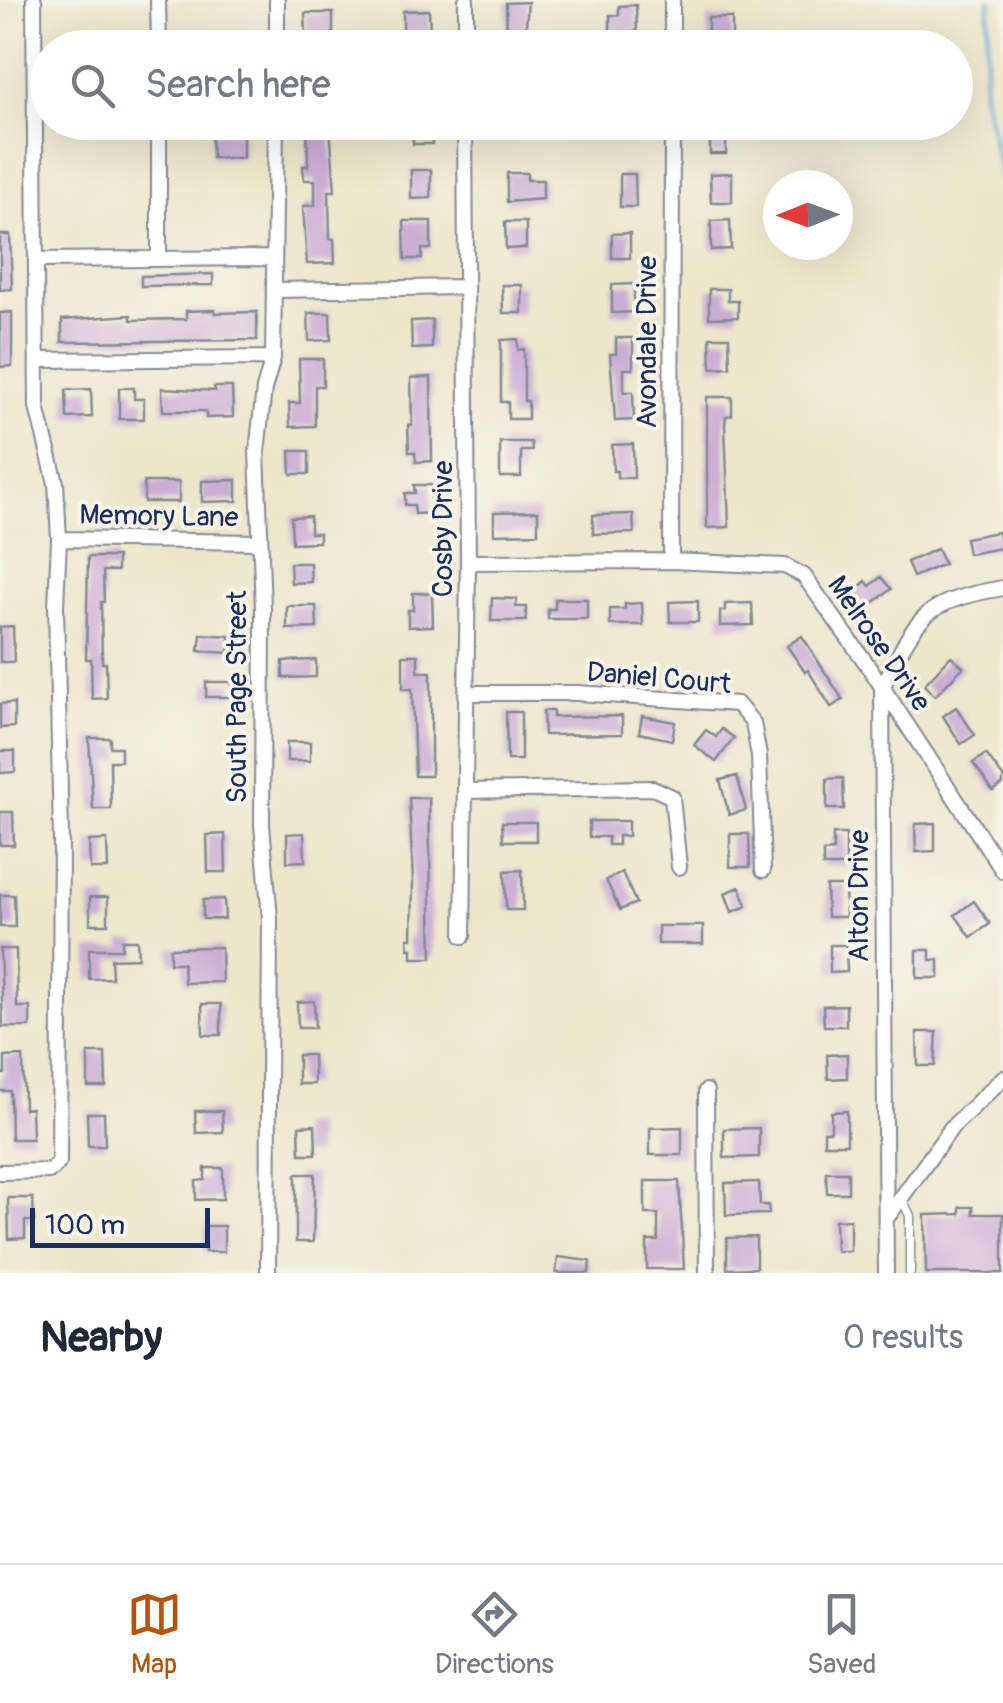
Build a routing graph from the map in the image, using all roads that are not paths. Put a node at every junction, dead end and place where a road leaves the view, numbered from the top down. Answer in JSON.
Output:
{"nodes":[{"id":1,"x":34,"y":0,"type":"edge"},
{"id":2,"x":158,"y":0,"type":"edge"},
{"id":3,"x":278,"y":0,"type":"edge"},
{"id":4,"x":466,"y":0,"type":"edge"},
{"id":5,"x":672,"y":0,"type":"edge"},
{"id":6,"x":34,"y":30,"type":"edge"},
{"id":7,"x":158,"y":30,"type":"edge"},
{"id":8,"x":277,"y":30,"type":"edge"},
{"id":9,"x":466,"y":30,"type":"edge"},
{"id":10,"x":672,"y":30,"type":"edge"},
{"id":11,"x":35,"y":140,"type":"edge"},
{"id":12,"x":158,"y":140,"type":"edge"},
{"id":13,"x":276,"y":140,"type":"edge"},
{"id":14,"x":466,"y":140,"type":"edge"},
{"id":15,"x":672,"y":140,"type":"edge"},
{"id":16,"x":159,"y":258,"type":"junction"},
{"id":17,"x":274,"y":258,"type":"junction"},
{"id":18,"x":36,"y":260,"type":"junction"},
{"id":19,"x":465,"y":287,"type":"junction"},
{"id":20,"x":274,"y":290,"type":"junction"},
{"id":21,"x":273,"y":358,"type":"junction"},
{"id":22,"x":37,"y":360,"type":"junction"},
{"id":23,"x":59,"y":539,"type":"junction"},
{"id":24,"x":258,"y":542,"type":"junction"},
{"id":25,"x":671,"y":560,"type":"junction"},
{"id":26,"x":468,"y":562,"type":"junction"},
{"id":27,"x":1003,"y":588,"type":"edge"},
{"id":28,"x":882,"y":688,"type":"junction"},
{"id":29,"x":466,"y":693,"type":"junction"},
{"id":30,"x":465,"y":791,"type":"junction"},
{"id":31,"x":679,"y":867,"type":"dead end"},
{"id":32,"x":763,"y":870,"type":"dead end"},
{"id":33,"x":1003,"y":871,"type":"edge"},
{"id":34,"x":463,"y":936,"type":"dead end"},
{"id":35,"x":1003,"y":1078,"type":"edge"},
{"id":36,"x":706,"y":1091,"type":"dead end"},
{"id":37,"x":0,"y":1172,"type":"edge"},
{"id":38,"x":902,"y":1196,"type":"junction"},
{"id":39,"x":886,"y":1220,"type":"junction"},
{"id":40,"x":268,"y":1273,"type":"edge"},
{"id":41,"x":707,"y":1273,"type":"edge"},
{"id":42,"x":886,"y":1273,"type":"edge"},
{"id":43,"x":910,"y":1273,"type":"edge"}],
"edges":[{"from":1,"to":6,"type":"street"},
{"from":2,"to":7,"type":"street"},
{"from":3,"to":8,"type":"street"},
{"from":4,"to":9,"type":"street"},
{"from":5,"to":10,"type":"street"},
{"from":11,"to":18,"type":"street"},
{"from":12,"to":16,"type":"street"},
{"from":13,"to":17,"type":"street","name":"South Page Street"},
{"from":14,"to":19,"type":"street","name":"Cosby Drive"},
{"from":15,"to":25,"type":"street","name":"Avondale Drive"},
{"from":16,"to":17,"type":"street"},
{"from":16,"to":18,"type":"street"},
{"from":17,"to":20,"type":"street","name":"South Page Street"},
{"from":18,"to":22,"type":"street"},
{"from":19,"to":20,"type":"street"},
{"from":19,"to":26,"type":"street","name":"Cosby Drive"},
{"from":20,"to":21,"type":"street","name":"South Page Street"},
{"from":21,"to":22,"type":"street"},
{"from":21,"to":24,"type":"street","name":"South Page Street"},
{"from":22,"to":23,"type":"street"},
{"from":23,"to":24,"type":"street","name":"Memory Lane"},
{"from":23,"to":37,"type":"street"},
{"from":24,"to":40,"type":"street","name":"South Page Street"},
{"from":25,"to":26,"type":"street","name":"Melrose Drive"},
{"from":25,"to":28,"type":"street","name":"Melrose Drive"},
{"from":26,"to":29,"type":"street","name":"Cosby Drive"},
{"from":27,"to":28,"type":"street","name":"Alton Drive"},
{"from":28,"to":33,"type":"street","name":"Melrose Drive"},
{"from":28,"to":39,"type":"street","name":"Alton Drive"},
{"from":29,"to":30,"type":"street","name":"Cosby Drive"},
{"from":29,"to":32,"type":"street","name":"Daniel Court"},
{"from":30,"to":31,"type":"street"},
{"from":30,"to":34,"type":"street","name":"Cosby Drive"},
{"from":35,"to":38,"type":"street"},
{"from":36,"to":41,"type":"street"},
{"from":38,"to":39,"type":"street"},
{"from":38,"to":43,"type":"lane"},
{"from":39,"to":42,"type":"street","name":"Alton Drive"}]}
